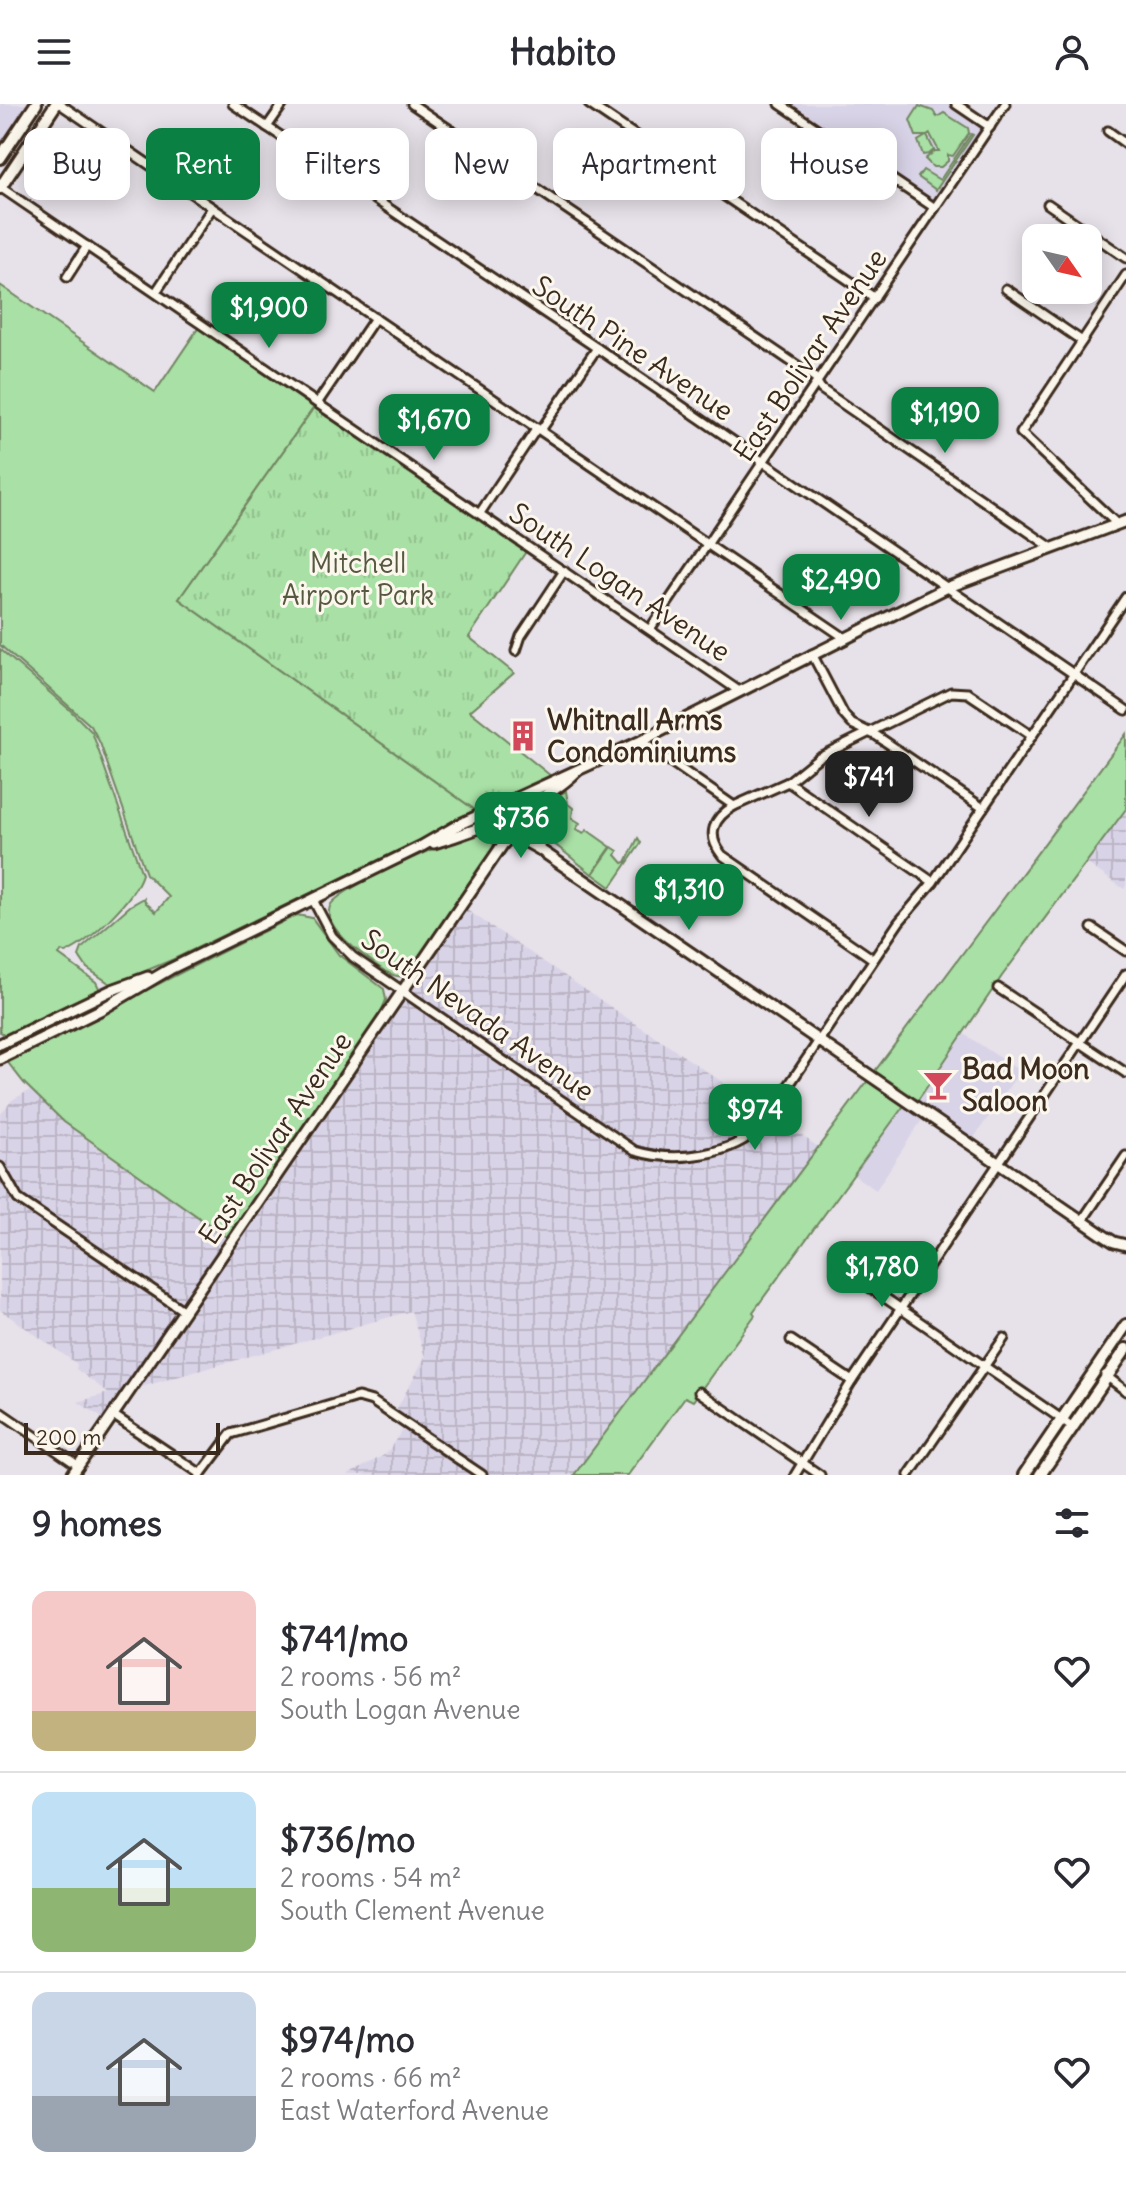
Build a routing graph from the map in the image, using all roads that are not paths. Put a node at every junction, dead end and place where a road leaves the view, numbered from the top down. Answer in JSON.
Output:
{"nodes":[{"id":1,"x":36,"y":104,"type":"edge"},
{"id":2,"x":58,"y":104,"type":"edge"},
{"id":3,"x":233,"y":104,"type":"edge"},
{"id":4,"x":283,"y":104,"type":"edge"},
{"id":5,"x":412,"y":104,"type":"edge"},
{"id":6,"x":589,"y":104,"type":"edge"},
{"id":7,"x":780,"y":104,"type":"edge"},
{"id":8,"x":956,"y":104,"type":"edge"},
{"id":9,"x":1005,"y":104,"type":"edge"},
{"id":10,"x":267,"y":127,"type":"junction"},
{"id":11,"x":990,"y":127,"type":"junction"},
{"id":12,"x":1108,"y":131,"type":"dead end"},
{"id":13,"x":1126,"y":144,"type":"edge"},
{"id":14,"x":0,"y":158,"type":"edge"},
{"id":15,"x":0,"y":187,"type":"edge"},
{"id":16,"x":1048,"y":204,"type":"dead end"},
{"id":17,"x":212,"y":208,"type":"junction"},
{"id":18,"x":935,"y":208,"type":"junction"},
{"id":19,"x":87,"y":246,"type":"junction"},
{"id":20,"x":1126,"y":258,"type":"edge"},
{"id":21,"x":1126,"y":275,"type":"edge"},
{"id":22,"x":67,"y":277,"type":"dead end"},
{"id":23,"x":1006,"y":289,"type":"dead end"},
{"id":24,"x":156,"y":292,"type":"junction"},
{"id":25,"x":875,"y":298,"type":"junction"},
{"id":26,"x":375,"y":318,"type":"junction"},
{"id":27,"x":1082,"y":341,"type":"junction"},
{"id":28,"x":597,"y":348,"type":"junction"},
{"id":29,"x":817,"y":383,"type":"junction"},
{"id":30,"x":318,"y":402,"type":"junction"},
{"id":31,"x":539,"y":429,"type":"junction"},
{"id":32,"x":763,"y":463,"type":"junction"},
{"id":33,"x":480,"y":513,"type":"junction"},
{"id":34,"x":1122,"y":522,"type":"edge"},
{"id":35,"x":708,"y":544,"type":"junction"},
{"id":36,"x":1052,"y":548,"type":"junction"},
{"id":37,"x":564,"y":571,"type":"junction"},
{"id":38,"x":946,"y":588,"type":"junction"},
{"id":39,"x":1126,"y":597,"type":"edge"},
{"id":40,"x":650,"y":629,"type":"junction"},
{"id":41,"x":845,"y":638,"type":"junction"},
{"id":42,"x":516,"y":651,"type":"dead end"},
{"id":43,"x":812,"y":654,"type":"junction"},
{"id":44,"x":1074,"y":675,"type":"junction"},
{"id":45,"x":739,"y":691,"type":"junction"},
{"id":46,"x":1126,"y":710,"type":"edge"},
{"id":47,"x":869,"y":733,"type":"junction"},
{"id":48,"x":1032,"y":736,"type":"junction"},
{"id":49,"x":641,"y":741,"type":"junction"},
{"id":50,"x":577,"y":771,"type":"junction"},
{"id":51,"x":788,"y":782,"type":"junction"},
{"id":52,"x":548,"y":793,"type":"junction"},
{"id":53,"x":734,"y":806,"type":"junction"},
{"id":54,"x":983,"y":808,"type":"junction"},
{"id":55,"x":500,"y":812,"type":"junction"},
{"id":56,"x":514,"y":831,"type":"junction"},
{"id":57,"x":933,"y":882,"type":"junction"},
{"id":58,"x":313,"y":900,"type":"junction"},
{"id":59,"x":1092,"y":928,"type":"dead end"},
{"id":60,"x":1126,"y":951,"type":"edge"},
{"id":61,"x":873,"y":959,"type":"junction"},
{"id":62,"x":1126,"y":974,"type":"edge"},
{"id":63,"x":998,"y":988,"type":"dead end"},
{"id":64,"x":403,"y":991,"type":"junction"},
{"id":65,"x":820,"y":1041,"type":"junction"},
{"id":66,"x":1079,"y":1043,"type":"junction"},
{"id":67,"x":2,"y":1051,"type":"edge"},
{"id":68,"x":1126,"y":1073,"type":"edge"},
{"id":69,"x":1126,"y":1156,"type":"edge"},
{"id":70,"x":999,"y":1164,"type":"junction"},
{"id":71,"x":0,"y":1167,"type":"edge"},
{"id":72,"x":1082,"y":1221,"type":"junction"},
{"id":73,"x":1126,"y":1245,"type":"edge"},
{"id":74,"x":840,"y":1267,"type":"dead end"},
{"id":75,"x":900,"y":1309,"type":"junction"},
{"id":76,"x":184,"y":1311,"type":"junction"},
{"id":77,"x":1126,"y":1325,"type":"edge"},
{"id":78,"x":1004,"y":1338,"type":"dead end"},
{"id":79,"x":791,"y":1340,"type":"dead end"},
{"id":80,"x":1126,"y":1349,"type":"edge"},
{"id":81,"x":983,"y":1366,"type":"junction"},
{"id":82,"x":1096,"y":1369,"type":"junction"},
{"id":83,"x":1107,"y":1377,"type":"junction"},
{"id":84,"x":852,"y":1381,"type":"junction"},
{"id":85,"x":1126,"y":1391,"type":"edge"},
{"id":86,"x":699,"y":1392,"type":"dead end"},
{"id":87,"x":0,"y":1412,"type":"edge"},
{"id":88,"x":113,"y":1415,"type":"junction"},
{"id":89,"x":1062,"y":1419,"type":"junction"},
{"id":90,"x":1073,"y":1427,"type":"junction"},
{"id":91,"x":803,"y":1463,"type":"junction"},
{"id":92,"x":76,"y":1470,"type":"edge"},
{"id":93,"x":200,"y":1474,"type":"edge"},
{"id":94,"x":482,"y":1475,"type":"edge"},
{"id":95,"x":795,"y":1475,"type":"edge"},
{"id":96,"x":820,"y":1475,"type":"edge"},
{"id":97,"x":909,"y":1475,"type":"edge"},
{"id":98,"x":1024,"y":1475,"type":"edge"},
{"id":99,"x":1040,"y":1475,"type":"edge"}],
"edges":[{"from":1,"to":14,"type":"main road"},
{"from":2,"to":15,"type":"main road"},
{"from":2,"to":17,"type":"street"},
{"from":3,"to":10,"type":"street","name":"South Pine Avenue"},
{"from":4,"to":10,"type":"street"},
{"from":5,"to":29,"type":"street"},
{"from":6,"to":25,"type":"street"},
{"from":7,"to":18,"type":"street"},
{"from":8,"to":11,"type":"street"},
{"from":9,"to":11,"type":"street","name":"East Bolivar Avenue"},
{"from":10,"to":28,"type":"street","name":"South Pine Avenue"},
{"from":11,"to":18,"type":"street","name":"East Bolivar Avenue"},
{"from":12,"to":13,"type":"street"},
{"from":15,"to":19,"type":"street","name":"South Logan Avenue"},
{"from":16,"to":20,"type":"street"},
{"from":17,"to":24,"type":"street"},
{"from":17,"to":26,"type":"street"},
{"from":18,"to":25,"type":"street","name":"East Bolivar Avenue"},
{"from":19,"to":22,"type":"street"},
{"from":19,"to":24,"type":"street","name":"South Logan Avenue"},
{"from":21,"to":27,"type":"street"},
{"from":23,"to":27,"type":"street"},
{"from":24,"to":30,"type":"street","name":"South Logan Avenue"},
{"from":25,"to":29,"type":"street","name":"East Bolivar Avenue"},
{"from":26,"to":30,"type":"street"},
{"from":26,"to":31,"type":"street"},
{"from":27,"to":34,"type":"street"},
{"from":28,"to":31,"type":"street"},
{"from":28,"to":32,"type":"street","name":"South Pine Avenue"},
{"from":29,"to":32,"type":"street","name":"East Bolivar Avenue"},
{"from":29,"to":36,"type":"street"},
{"from":30,"to":33,"type":"street","name":"South Logan Avenue"},
{"from":31,"to":33,"type":"street"},
{"from":31,"to":35,"type":"street"},
{"from":32,"to":35,"type":"street","name":"East Bolivar Avenue"},
{"from":32,"to":38,"type":"street","name":"South Pine Avenue"},
{"from":33,"to":37,"type":"street","name":"South Logan Avenue"},
{"from":34,"to":36,"type":"street"},
{"from":35,"to":40,"type":"street","name":"East Bolivar Avenue"},
{"from":35,"to":41,"type":"street"},
{"from":36,"to":38,"type":"street"},
{"from":37,"to":40,"type":"street","name":"South Logan Avenue"},
{"from":37,"to":42,"type":"street"},
{"from":38,"to":41,"type":"street"},
{"from":38,"to":44,"type":"street","name":"South Pine Avenue"},
{"from":39,"to":44,"type":"street"},
{"from":40,"to":45,"type":"street","name":"South Logan Avenue"},
{"from":41,"to":43,"type":"street"},
{"from":43,"to":45,"type":"street"},
{"from":43,"to":47,"type":"street"},
{"from":44,"to":46,"type":"street","name":"South Pine Avenue"},
{"from":44,"to":48,"type":"street"},
{"from":45,"to":49,"type":"street"},
{"from":47,"to":48,"type":"street"},
{"from":47,"to":51,"type":"street"},
{"from":47,"to":54,"type":"street"},
{"from":48,"to":54,"type":"street"},
{"from":49,"to":50,"type":"street"},
{"from":49,"to":53,"type":"street"},
{"from":50,"to":52,"type":"street"},
{"from":50,"to":55,"type":"street"},
{"from":51,"to":53,"type":"street"},
{"from":51,"to":57,"type":"street"},
{"from":52,"to":55,"type":"street"},
{"from":52,"to":56,"type":"street","name":"East Bolivar Avenue"},
{"from":53,"to":61,"type":"street"},
{"from":54,"to":57,"type":"street"},
{"from":55,"to":56,"type":"street"},
{"from":55,"to":58,"type":"street"},
{"from":56,"to":64,"type":"street","name":"East Bolivar Avenue"},
{"from":56,"to":65,"type":"street"},
{"from":57,"to":61,"type":"street"},
{"from":58,"to":64,"type":"street","name":"South Nevada Avenue"},
{"from":58,"to":67,"type":"street"},
{"from":59,"to":60,"type":"street"},
{"from":61,"to":65,"type":"street"},
{"from":62,"to":66,"type":"street"},
{"from":63,"to":66,"type":"street"},
{"from":64,"to":65,"type":"street","name":"South Nevada Avenue"},
{"from":64,"to":76,"type":"street","name":"East Bolivar Avenue"},
{"from":65,"to":70,"type":"street"},
{"from":66,"to":68,"type":"street"},
{"from":66,"to":70,"type":"street"},
{"from":69,"to":72,"type":"street"},
{"from":70,"to":72,"type":"street"},
{"from":70,"to":75,"type":"street"},
{"from":71,"to":76,"type":"street"},
{"from":72,"to":73,"type":"street"},
{"from":74,"to":75,"type":"street"},
{"from":75,"to":81,"type":"street"},
{"from":75,"to":84,"type":"street"},
{"from":76,"to":88,"type":"street","name":"East Bolivar Avenue"},
{"from":77,"to":82,"type":"main road"},
{"from":78,"to":81,"type":"street"},
{"from":79,"to":84,"type":"street"},
{"from":80,"to":83,"type":"main road"},
{"from":81,"to":89,"type":"street"},
{"from":81,"to":97,"type":"street"},
{"from":82,"to":83,"type":"street"},
{"from":82,"to":89,"type":"main road"},
{"from":83,"to":85,"type":"street"},
{"from":83,"to":90,"type":"main road"},
{"from":84,"to":91,"type":"street"},
{"from":86,"to":91,"type":"street"},
{"from":87,"to":92,"type":"street"},
{"from":88,"to":92,"type":"street","name":"East Bolivar Avenue"},
{"from":88,"to":93,"type":"street"},
{"from":89,"to":90,"type":"street"},
{"from":89,"to":98,"type":"main road"},
{"from":90,"to":99,"type":"main road"},
{"from":91,"to":95,"type":"street"},
{"from":91,"to":96,"type":"street"},
{"from":93,"to":94,"type":"street"}]}
